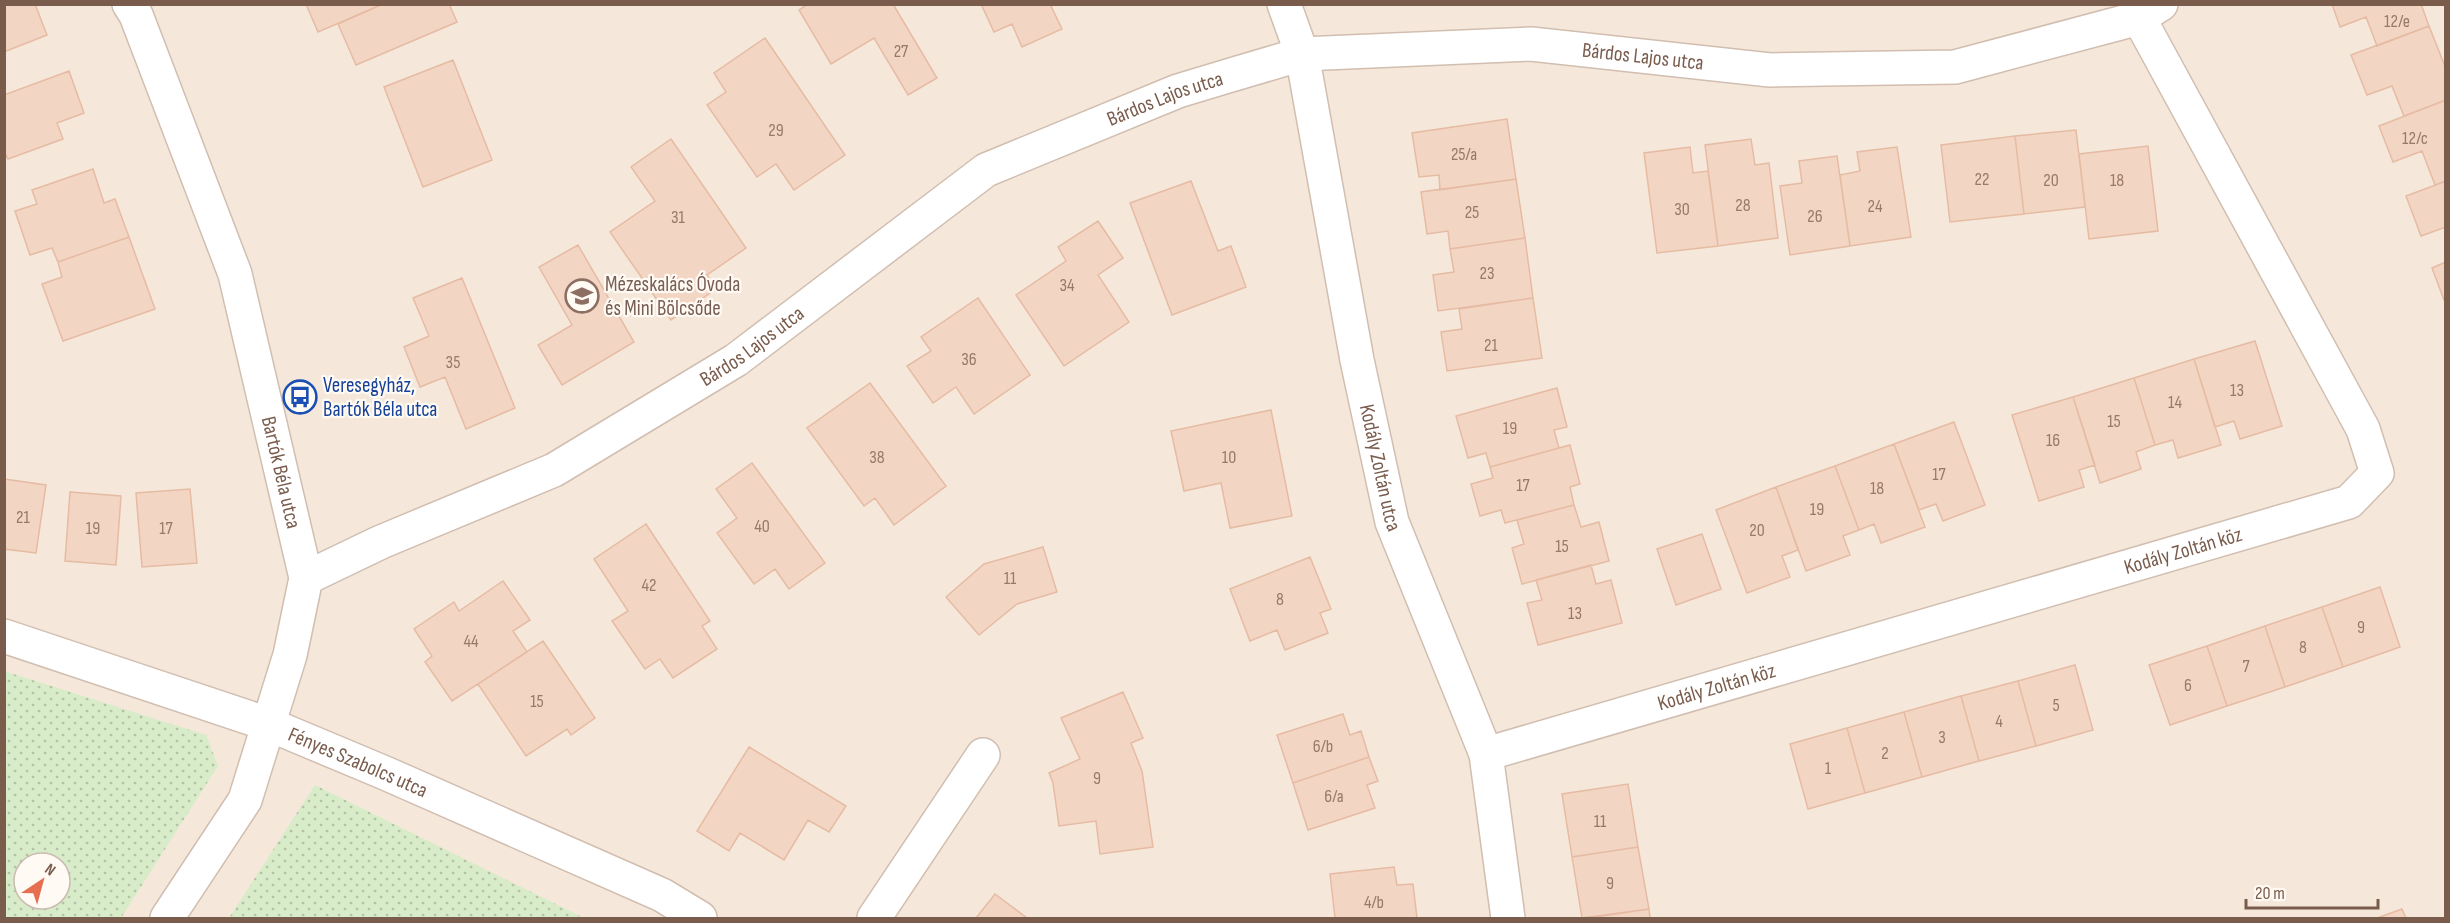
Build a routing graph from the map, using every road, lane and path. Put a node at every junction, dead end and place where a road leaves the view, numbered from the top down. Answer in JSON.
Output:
{"nodes":[{"id":1,"x":1284,"y":4,"type":"edge"},
{"id":2,"x":139,"y":8,"type":"edge"},
{"id":3,"x":2145,"y":9,"type":"edge"},
{"id":4,"x":1302,"y":54,"type":"junction"},
{"id":5,"x":306,"y":578,"type":"junction"},
{"id":6,"x":4,"y":636,"type":"edge"},
{"id":7,"x":268,"y":724,"type":"junction"},
{"id":8,"x":1486,"y":754,"type":"junction"},
{"id":9,"x":983,"y":755,"type":"dead end"},
{"id":10,"x":167,"y":918,"type":"edge"},
{"id":11,"x":700,"y":918,"type":"edge"},
{"id":12,"x":874,"y":918,"type":"edge"},
{"id":13,"x":1508,"y":918,"type":"edge"}],
"edges":[{"from":1,"to":4,"type":"street","name":"Kodály Zoltán utca"},
{"from":2,"to":5,"type":"street","name":"Bartók Béla utca"},
{"from":3,"to":4,"type":"street","name":"Bárdos Lajos utca"},
{"from":3,"to":8,"type":"street","name":"Kodály Zoltán köz"},
{"from":4,"to":5,"type":"street","name":"Bárdos Lajos utca"},
{"from":4,"to":8,"type":"street","name":"Kodály Zoltán utca"},
{"from":5,"to":7,"type":"street","name":"Bartók Béla utca"},
{"from":6,"to":7,"type":"street","name":"Fényes Szabolcs utca"},
{"from":7,"to":10,"type":"street","name":"Bartók Béla utca"},
{"from":7,"to":11,"type":"street","name":"Fényes Szabolcs utca"},
{"from":8,"to":13,"type":"street","name":"Kodály Zoltán utca"},
{"from":9,"to":12,"type":"street"}]}
